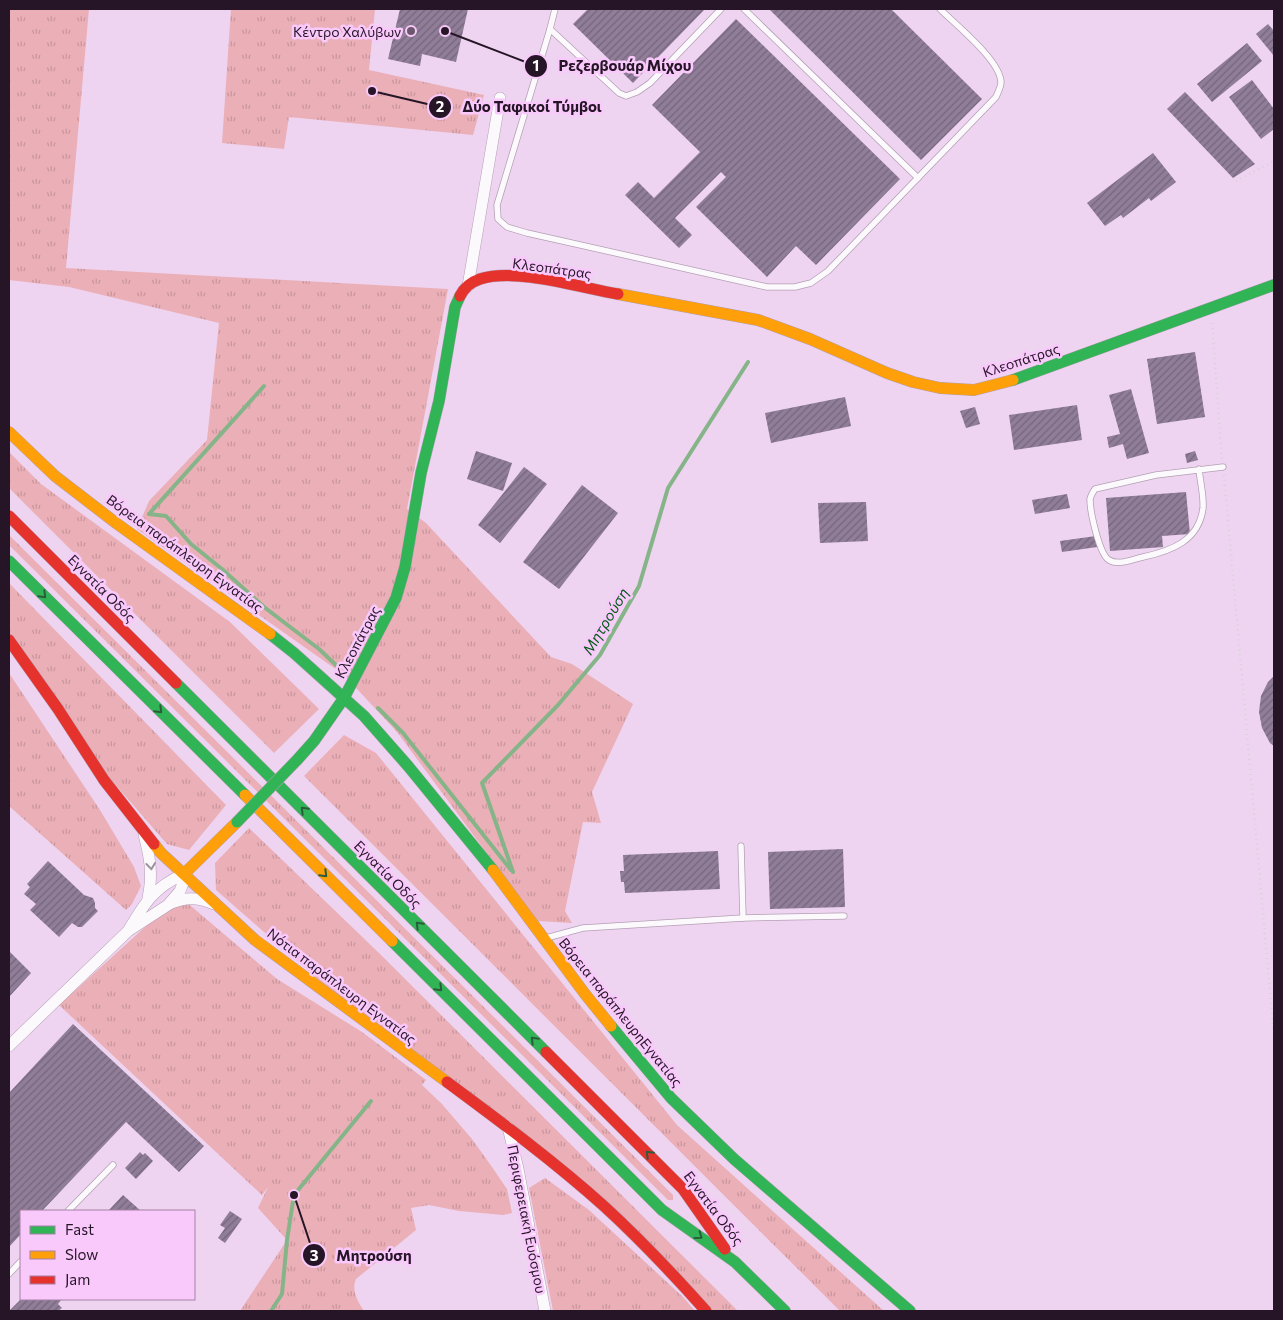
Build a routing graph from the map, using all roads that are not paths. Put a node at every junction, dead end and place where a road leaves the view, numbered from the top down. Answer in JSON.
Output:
{"nodes":[{"id":1,"x":555,"y":9,"type":"edge"},
{"id":2,"x":721,"y":9,"type":"edge"},
{"id":3,"x":744,"y":9,"type":"edge"},
{"id":4,"x":940,"y":9,"type":"edge"},
{"id":5,"x":550,"y":29,"type":"junction"},
{"id":6,"x":500,"y":98,"type":"dead end"},
{"id":7,"x":918,"y":178,"type":"junction"},
{"id":8,"x":1274,"y":284,"type":"edge"},
{"id":9,"x":468,"y":286,"type":"junction"},
{"id":10,"x":9,"y":432,"type":"edge"},
{"id":11,"x":1223,"y":467,"type":"road end"},
{"id":12,"x":1199,"y":469,"type":"junction"},
{"id":13,"x":9,"y":516,"type":"edge"},
{"id":14,"x":9,"y":561,"type":"edge"},
{"id":15,"x":9,"y":640,"type":"edge"},
{"id":16,"x":344,"y":698,"type":"junction"},
{"id":17,"x":143,"y":831,"type":"junction"},
{"id":18,"x":741,"y":846,"type":"dead end"},
{"id":19,"x":184,"y":874,"type":"junction"},
{"id":20,"x":147,"y":901,"type":"junction"},
{"id":21,"x":168,"y":905,"type":"junction"},
{"id":22,"x":216,"y":906,"type":"junction"},
{"id":23,"x":844,"y":916,"type":"dead end"},
{"id":24,"x":743,"y":918,"type":"junction"},
{"id":25,"x":128,"y":931,"type":"junction"},
{"id":26,"x":544,"y":939,"type":"junction"},
{"id":27,"x":9,"y":1046,"type":"edge"},
{"id":28,"x":508,"y":1127,"type":"junction"},
{"id":29,"x":113,"y":1165,"type":"dead end"},
{"id":30,"x":69,"y":1210,"type":"edge"},
{"id":31,"x":20,"y":1262,"type":"edge"},
{"id":32,"x":735,"y":1262,"type":"junction"},
{"id":33,"x":9,"y":1274,"type":"edge"},
{"id":34,"x":545,"y":1311,"type":"edge"},
{"id":35,"x":706,"y":1311,"type":"edge"},
{"id":36,"x":785,"y":1311,"type":"edge"},
{"id":37,"x":910,"y":1311,"type":"edge"}],
"edges":[{"from":1,"to":5,"type":"lane"},
{"from":2,"to":5,"type":"lane"},
{"from":3,"to":7,"type":"lane"},
{"from":4,"to":7,"type":"lane"},
{"from":5,"to":7,"type":"lane"},
{"from":6,"to":9,"type":"street"},
{"from":8,"to":9,"type":"main road","name":"Κλεοπάτρας"},
{"from":9,"to":16,"type":"main road","name":"Κλεοπάτρας"},
{"from":10,"to":16,"type":"main road","name":"Βόρεια παράπλευρη Εγνατίας"},
{"from":11,"to":12,"type":"lane"},
{"from":12,"to":12,"type":"lane"},
{"from":32,"to":13,"type":"main road","name":"Εγνατία Οδός","one_way":true},
{"from":14,"to":32,"type":"main road","name":"Εγνατία Οδός","one_way":true},
{"from":15,"to":17,"type":"main road","name":"Νότια παράπλευρη Εγνατίας"},
{"from":16,"to":19,"type":"main road","name":"Κλεοπάτρας","bridge":true},
{"from":16,"to":26,"type":"main road","name":"Βόρεια παράπλευρηΕγνατίας"},
{"from":17,"to":19,"type":"main road","name":"Νότια παράπλευρη Εγνατίας"},
{"from":17,"to":20,"type":"street","one_way":true},
{"from":18,"to":24,"type":"lane"},
{"from":19,"to":20,"type":"street"},
{"from":19,"to":21,"type":"street"},
{"from":19,"to":22,"type":"main road","name":"Νότια παράπλευρη Εγνατίας"},
{"from":20,"to":25,"type":"street"},
{"from":21,"to":22,"type":"street"},
{"from":21,"to":25,"type":"street"},
{"from":22,"to":28,"type":"main road","name":"Νότια παράπλευρη Εγνατίας"},
{"from":23,"to":24,"type":"lane"},
{"from":24,"to":26,"type":"lane"},
{"from":25,"to":27,"type":"street"},
{"from":26,"to":37,"type":"main road","name":"Βόρεια παράπλευρηΕγνατίας"},
{"from":28,"to":34,"type":"street","name":"Περιφερειακή Ευόσμου"},
{"from":28,"to":35,"type":"main road","name":"Νότια παράπλευρη Εγνατίας"},
{"from":29,"to":30,"type":"lane"},
{"from":31,"to":33,"type":"lane"},
{"from":32,"to":36,"type":"main road","name":"Εγνατία Οδός"}]}
